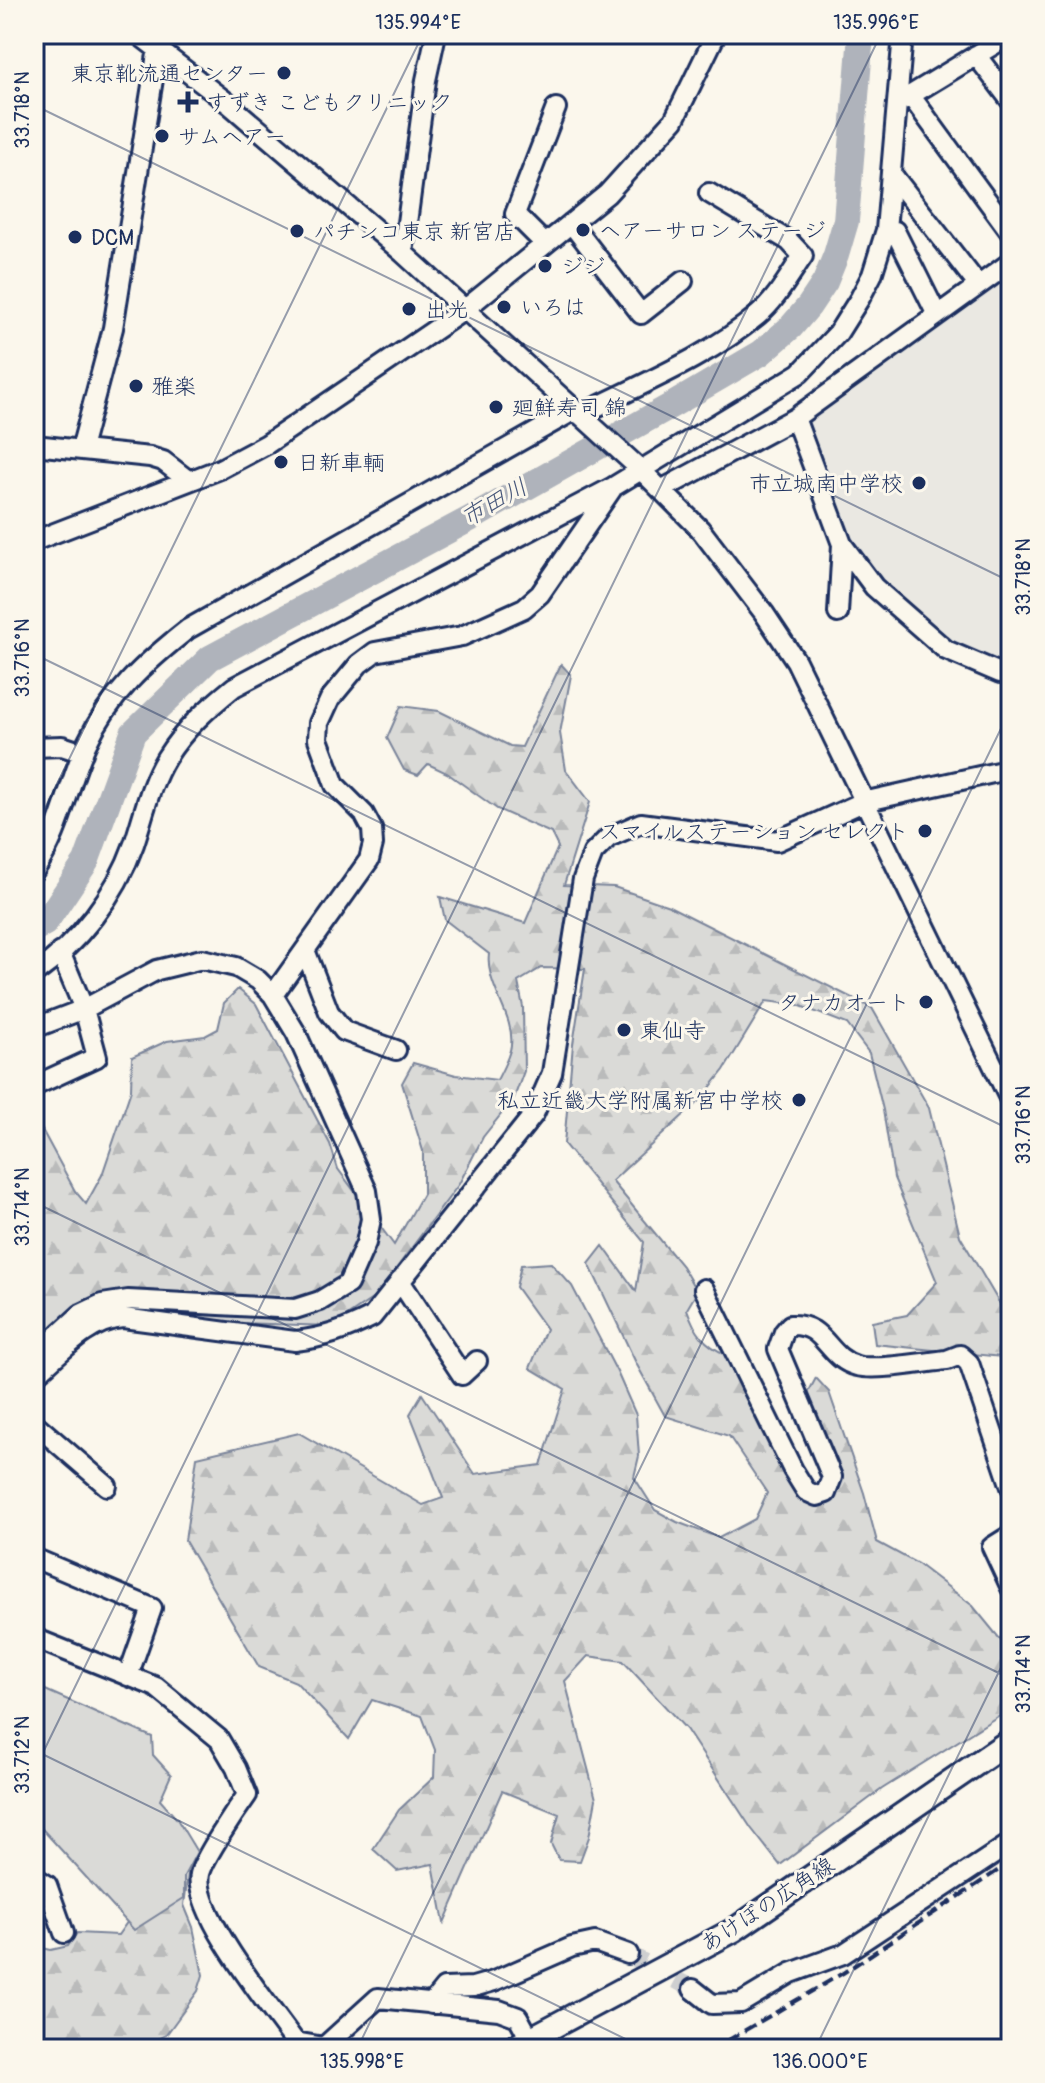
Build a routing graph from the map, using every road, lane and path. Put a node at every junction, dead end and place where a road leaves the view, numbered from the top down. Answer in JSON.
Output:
{"nodes":[{"id":1,"x":138,"y":34,"type":"edge"},
{"id":2,"x":436,"y":34,"type":"edge"},
{"id":3,"x":716,"y":34,"type":"edge"},
{"id":4,"x":903,"y":34,"type":"edge"},
{"id":5,"x":1008,"y":36,"type":"edge"},
{"id":6,"x":161,"y":41,"type":"edge"},
{"id":7,"x":976,"y":55,"type":"junction"},
{"id":8,"x":903,"y":99,"type":"junction"},
{"id":9,"x":1011,"y":101,"type":"edge"},
{"id":10,"x":556,"y":108,"type":"dead end"},
{"id":11,"x":891,"y":173,"type":"junction"},
{"id":12,"x":709,"y":193,"type":"dead end"},
{"id":13,"x":571,"y":223,"type":"junction"},
{"id":14,"x":886,"y":230,"type":"junction"},
{"id":15,"x":1011,"y":233,"type":"edge"},
{"id":16,"x":545,"y":244,"type":"junction"},
{"id":17,"x":403,"y":253,"type":"junction"},
{"id":18,"x":1011,"y":262,"type":"edge"},
{"id":19,"x":683,"y":281,"type":"dead end"},
{"id":20,"x":978,"y":285,"type":"junction"},
{"id":21,"x":464,"y":310,"type":"junction"},
{"id":22,"x":937,"y":315,"type":"junction"},
{"id":23,"x":577,"y":413,"type":"junction"},
{"id":24,"x":795,"y":418,"type":"junction"},
{"id":25,"x":34,"y":445,"type":"edge"},
{"id":26,"x":81,"y":449,"type":"junction"},
{"id":27,"x":641,"y":470,"type":"junction"},
{"id":28,"x":189,"y":481,"type":"junction"},
{"id":29,"x":613,"y":487,"type":"junction"},
{"id":30,"x":661,"y":490,"type":"junction"},
{"id":31,"x":34,"y":541,"type":"edge"},
{"id":32,"x":842,"y":544,"type":"junction"},
{"id":33,"x":838,"y":613,"type":"dead end"},
{"id":34,"x":1011,"y":669,"type":"edge"},
{"id":35,"x":34,"y":747,"type":"edge"},
{"id":36,"x":83,"y":753,"type":"junction"},
{"id":37,"x":1011,"y":769,"type":"edge"},
{"id":38,"x":863,"y":802,"type":"junction"},
{"id":39,"x":34,"y":871,"type":"edge"},
{"id":40,"x":305,"y":950,"type":"junction"},
{"id":41,"x":60,"y":952,"type":"junction"},
{"id":42,"x":34,"y":974,"type":"edge"},
{"id":43,"x":273,"y":995,"type":"junction"},
{"id":44,"x":84,"y":1009,"type":"junction"},
{"id":45,"x":34,"y":1028,"type":"edge"},
{"id":46,"x":396,"y":1050,"type":"dead end"},
{"id":47,"x":34,"y":1086,"type":"edge"},
{"id":48,"x":1011,"y":1102,"type":"edge"},
{"id":49,"x":400,"y":1281,"type":"junction"},
{"id":50,"x":704,"y":1289,"type":"dead end"},
{"id":51,"x":34,"y":1357,"type":"edge"},
{"id":52,"x":477,"y":1361,"type":"dead end"},
{"id":53,"x":34,"y":1376,"type":"edge"},
{"id":54,"x":34,"y":1423,"type":"edge"},
{"id":55,"x":107,"y":1486,"type":"dead end"},
{"id":56,"x":1011,"y":1487,"type":"edge"},
{"id":57,"x":1011,"y":1535,"type":"edge"},
{"id":58,"x":34,"y":1558,"type":"edge"},
{"id":59,"x":1011,"y":1588,"type":"edge"},
{"id":60,"x":34,"y":1638,"type":"edge"},
{"id":61,"x":128,"y":1676,"type":"junction"},
{"id":62,"x":1011,"y":1740,"type":"edge"},
{"id":63,"x":1011,"y":1843,"type":"edge"},
{"id":64,"x":34,"y":1877,"type":"edge"},
{"id":65,"x":64,"y":1933,"type":"dead end"},
{"id":66,"x":628,"y":1954,"type":"tunnel mouth"},
{"id":67,"x":693,"y":1989,"type":"tunnel mouth"},
{"id":68,"x":431,"y":2004,"type":"junction"},
{"id":69,"x":520,"y":2044,"type":"edge"},
{"id":70,"x":292,"y":2046,"type":"edge"}],
"edges":[{"from":1,"to":6,"type":"street"},
{"from":2,"to":17,"type":"street"},
{"from":3,"to":13,"type":"street"},
{"from":4,"to":8,"type":"street"},
{"from":5,"to":7,"type":"street"},
{"from":6,"to":17,"type":"street"},
{"from":6,"to":26,"type":"street"},
{"from":7,"to":8,"type":"street"},
{"from":7,"to":9,"type":"street"},
{"from":8,"to":11,"type":"street"},
{"from":8,"to":15,"type":"street"},
{"from":10,"to":16,"type":"street"},
{"from":11,"to":14,"type":"street"},
{"from":11,"to":20,"type":"street"},
{"from":12,"to":23,"type":"street"},
{"from":13,"to":16,"type":"street"},
{"from":13,"to":19,"type":"street"},
{"from":14,"to":22,"type":"street"},
{"from":14,"to":27,"type":"street"},
{"from":16,"to":21,"type":"street"},
{"from":17,"to":21,"type":"street"},
{"from":18,"to":20,"type":"street"},
{"from":20,"to":22,"type":"street"},
{"from":21,"to":23,"type":"street"},
{"from":21,"to":28,"type":"street"},
{"from":22,"to":24,"type":"street"},
{"from":23,"to":27,"type":"street"},
{"from":23,"to":36,"type":"street"},
{"from":24,"to":30,"type":"street"},
{"from":24,"to":32,"type":"street"},
{"from":25,"to":26,"type":"street"},
{"from":26,"to":28,"type":"street"},
{"from":27,"to":29,"type":"street"},
{"from":27,"to":30,"type":"street"},
{"from":28,"to":31,"type":"street"},
{"from":29,"to":40,"type":"street"},
{"from":29,"to":41,"type":"street"},
{"from":30,"to":38,"type":"street"},
{"from":32,"to":33,"type":"street"},
{"from":32,"to":34,"type":"street"},
{"from":35,"to":36,"type":"street"},
{"from":36,"to":39,"type":"street"},
{"from":37,"to":38,"type":"street"},
{"from":38,"to":48,"type":"street"},
{"from":38,"to":49,"type":"street"},
{"from":40,"to":43,"type":"street"},
{"from":40,"to":46,"type":"street"},
{"from":41,"to":42,"type":"street"},
{"from":41,"to":44,"type":"street"},
{"from":43,"to":44,"type":"street"},
{"from":43,"to":51,"type":"street"},
{"from":44,"to":45,"type":"street"},
{"from":44,"to":47,"type":"street"},
{"from":49,"to":52,"type":"street"},
{"from":49,"to":53,"type":"street"},
{"from":50,"to":56,"type":"street"},
{"from":54,"to":55,"type":"street"},
{"from":57,"to":59,"type":"street"},
{"from":58,"to":61,"type":"street"},
{"from":60,"to":61,"type":"street"},
{"from":61,"to":70,"type":"street"},
{"from":62,"to":69,"type":"main road","name":"あけぼの広角線"},
{"from":63,"to":67,"type":"street"},
{"from":64,"to":65,"type":"street"},
{"from":66,"to":68,"type":"street"},
{"from":68,"to":69,"type":"street"},
{"from":68,"to":70,"type":"street"}]}
